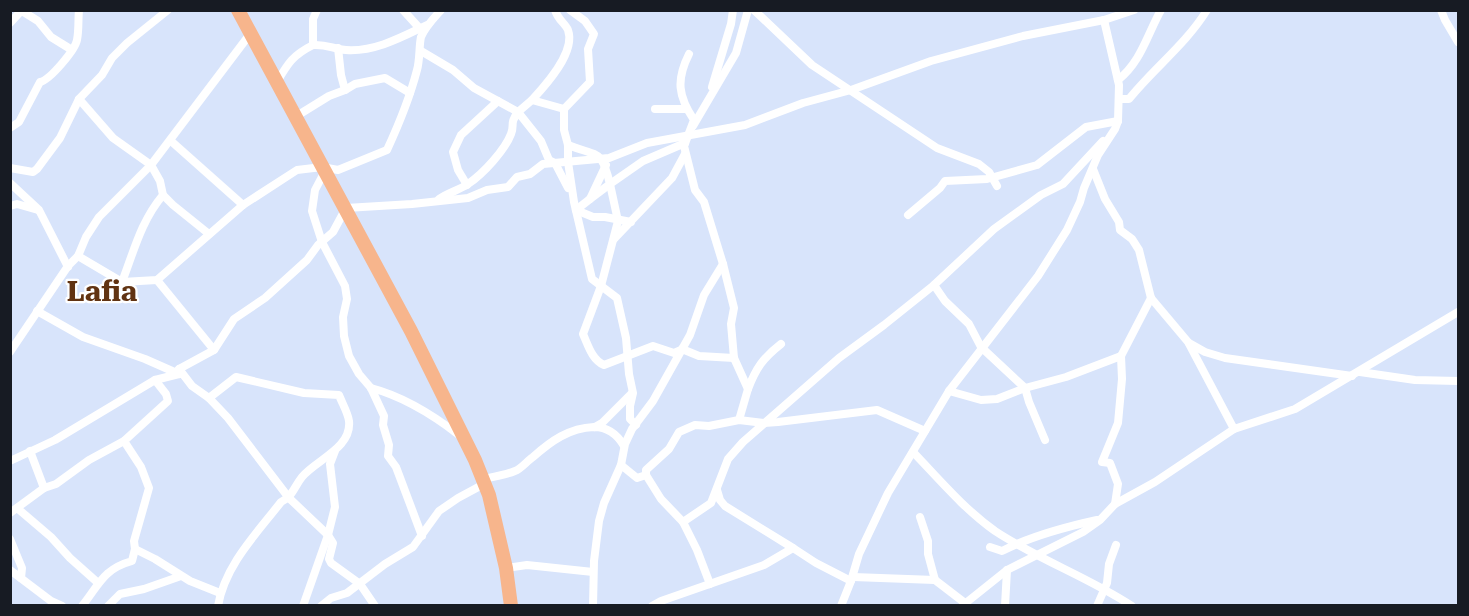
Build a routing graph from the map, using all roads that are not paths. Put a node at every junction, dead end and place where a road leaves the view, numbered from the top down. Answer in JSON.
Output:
{"nodes":[{"id":1,"x":78,"y":10,"type":"edge"},
{"id":2,"x":168,"y":10,"type":"edge"},
{"id":3,"x":238,"y":10,"type":"edge"},
{"id":4,"x":317,"y":10,"type":"edge"},
{"id":5,"x":403,"y":10,"type":"edge"},
{"id":6,"x":441,"y":10,"type":"edge"},
{"id":7,"x":555,"y":10,"type":"edge"},
{"id":8,"x":570,"y":10,"type":"edge"},
{"id":9,"x":733,"y":10,"type":"edge"},
{"id":10,"x":748,"y":10,"type":"edge"},
{"id":11,"x":754,"y":10,"type":"edge"},
{"id":12,"x":1134,"y":10,"type":"edge"},
{"id":13,"x":1161,"y":10,"type":"edge"},
{"id":14,"x":1207,"y":10,"type":"edge"},
{"id":15,"x":1441,"y":10,"type":"edge"},
{"id":16,"x":22,"y":11,"type":"edge"},
{"id":17,"x":1104,"y":20,"type":"junction"},
{"id":18,"x":10,"y":23,"type":"edge"},
{"id":19,"x":424,"y":29,"type":"junction"},
{"id":20,"x":250,"y":34,"type":"junction"},
{"id":21,"x":1458,"y":42,"type":"edge"},
{"id":22,"x":313,"y":45,"type":"junction"},
{"id":23,"x":338,"y":48,"type":"junction"},
{"id":24,"x":72,"y":50,"type":"junction"},
{"id":25,"x":421,"y":51,"type":"junction"},
{"id":26,"x":689,"y":54,"type":"dead end"},
{"id":27,"x":1118,"y":80,"type":"junction"},
{"id":28,"x":277,"y":83,"type":"junction"},
{"id":29,"x":345,"y":90,"type":"junction"},
{"id":30,"x":851,"y":90,"type":"junction"},
{"id":31,"x":410,"y":93,"type":"junction"},
{"id":32,"x":79,"y":99,"type":"junction"},
{"id":33,"x":1119,"y":99,"type":"junction"},
{"id":34,"x":498,"y":100,"type":"junction"},
{"id":35,"x":532,"y":100,"type":"junction"},
{"id":36,"x":564,"y":109,"type":"junction"},
{"id":37,"x":655,"y":109,"type":"dead end"},
{"id":38,"x":687,"y":109,"type":"junction"},
{"id":39,"x":518,"y":112,"type":"junction"},
{"id":40,"x":700,"y":114,"type":"junction"},
{"id":41,"x":295,"y":117,"type":"junction"},
{"id":42,"x":1116,"y":125,"type":"junction"},
{"id":43,"x":10,"y":128,"type":"edge"},
{"id":44,"x":686,"y":139,"type":"junction"},
{"id":45,"x":171,"y":141,"type":"junction"},
{"id":46,"x":568,"y":144,"type":"junction"},
{"id":47,"x":685,"y":154,"type":"junction"},
{"id":48,"x":605,"y":161,"type":"junction"},
{"id":49,"x":568,"y":162,"type":"junction"},
{"id":50,"x":555,"y":163,"type":"junction"},
{"id":51,"x":151,"y":165,"type":"junction"},
{"id":52,"x":10,"y":168,"type":"edge"},
{"id":53,"x":324,"y":169,"type":"junction"},
{"id":54,"x":1093,"y":169,"type":"junction"},
{"id":55,"x":992,"y":178,"type":"junction"},
{"id":56,"x":10,"y":183,"type":"edge"},
{"id":57,"x":610,"y":184,"type":"junction"},
{"id":58,"x":467,"y":185,"type":"junction"},
{"id":59,"x":997,"y":186,"type":"dead end"},
{"id":60,"x":163,"y":195,"type":"junction"},
{"id":61,"x":590,"y":199,"type":"junction"},
{"id":62,"x":573,"y":200,"type":"junction"},
{"id":63,"x":436,"y":201,"type":"junction"},
{"id":64,"x":243,"y":205,"type":"junction"},
{"id":65,"x":10,"y":206,"type":"edge"},
{"id":66,"x":345,"y":208,"type":"junction"},
{"id":67,"x":39,"y":210,"type":"junction"},
{"id":68,"x":576,"y":210,"type":"junction"},
{"id":69,"x":908,"y":215,"type":"dead end"},
{"id":70,"x":618,"y":221,"type":"junction"},
{"id":71,"x":631,"y":222,"type":"junction"},
{"id":72,"x":209,"y":234,"type":"junction"},
{"id":73,"x":614,"y":239,"type":"junction"},
{"id":74,"x":322,"y":242,"type":"junction"},
{"id":75,"x":78,"y":256,"type":"junction"},
{"id":76,"x":723,"y":264,"type":"junction"},
{"id":77,"x":68,"y":267,"type":"junction"},
{"id":78,"x":157,"y":279,"type":"junction"},
{"id":79,"x":122,"y":282,"type":"junction"},
{"id":80,"x":934,"y":285,"type":"junction"},
{"id":81,"x":601,"y":286,"type":"junction"},
{"id":82,"x":1151,"y":298,"type":"junction"},
{"id":83,"x":37,"y":311,"type":"junction"},
{"id":84,"x":1458,"y":312,"type":"edge"},
{"id":85,"x":1188,"y":342,"type":"junction"},
{"id":86,"x":781,"y":344,"type":"dead end"},
{"id":87,"x":12,"y":347,"type":"edge"},
{"id":88,"x":981,"y":347,"type":"junction"},
{"id":89,"x":682,"y":349,"type":"junction"},
{"id":90,"x":214,"y":350,"type":"junction"},
{"id":91,"x":627,"y":356,"type":"junction"},
{"id":92,"x":1121,"y":356,"type":"junction"},
{"id":93,"x":734,"y":358,"type":"junction"},
{"id":94,"x":179,"y":372,"type":"junction"},
{"id":95,"x":1360,"y":372,"type":"junction"},
{"id":96,"x":1352,"y":376,"type":"junction"},
{"id":97,"x":155,"y":380,"type":"junction"},
{"id":98,"x":1458,"y":381,"type":"edge"},
{"id":99,"x":371,"y":388,"type":"junction"},
{"id":100,"x":1025,"y":388,"type":"junction"},
{"id":101,"x":748,"y":389,"type":"junction"},
{"id":102,"x":949,"y":391,"type":"junction"},
{"id":103,"x":633,"y":393,"type":"junction"},
{"id":104,"x":209,"y":398,"type":"junction"},
{"id":105,"x":739,"y":420,"type":"junction"},
{"id":106,"x":764,"y":423,"type":"junction"},
{"id":107,"x":636,"y":425,"type":"junction"},
{"id":108,"x":594,"y":427,"type":"junction"},
{"id":109,"x":1234,"y":429,"type":"junction"},
{"id":110,"x":925,"y":430,"type":"junction"},
{"id":111,"x":465,"y":440,"type":"junction"},
{"id":112,"x":1045,"y":440,"type":"dead end"},
{"id":113,"x":124,"y":441,"type":"junction"},
{"id":114,"x":624,"y":446,"type":"junction"},
{"id":115,"x":335,"y":450,"type":"junction"},
{"id":116,"x":30,"y":451,"type":"junction"},
{"id":117,"x":913,"y":452,"type":"junction"},
{"id":118,"x":10,"y":461,"type":"edge"},
{"id":119,"x":621,"y":465,"type":"junction"},
{"id":120,"x":646,"y":475,"type":"junction"},
{"id":121,"x":484,"y":482,"type":"junction"},
{"id":122,"x":44,"y":488,"type":"junction"},
{"id":123,"x":717,"y":490,"type":"junction"},
{"id":124,"x":289,"y":498,"type":"junction"},
{"id":125,"x":1115,"y":504,"type":"junction"},
{"id":126,"x":14,"y":510,"type":"edge"},
{"id":127,"x":920,"y":517,"type":"dead end"},
{"id":128,"x":1100,"y":520,"type":"junction"},
{"id":129,"x":683,"y":522,"type":"junction"},
{"id":130,"x":328,"y":535,"type":"junction"},
{"id":131,"x":422,"y":536,"type":"junction"},
{"id":132,"x":10,"y":539,"type":"edge"},
{"id":133,"x":1017,"y":543,"type":"junction"},
{"id":134,"x":1116,"y":545,"type":"dead end"},
{"id":135,"x":990,"y":547,"type":"dead end"},
{"id":136,"x":793,"y":548,"type":"junction"},
{"id":137,"x":135,"y":549,"type":"junction"},
{"id":138,"x":1035,"y":555,"type":"junction"},
{"id":139,"x":506,"y":568,"type":"junction"},
{"id":140,"x":10,"y":570,"type":"edge"},
{"id":141,"x":1007,"y":570,"type":"junction"},
{"id":142,"x":593,"y":572,"type":"junction"},
{"id":143,"x":181,"y":576,"type":"junction"},
{"id":144,"x":21,"y":578,"type":"junction"},
{"id":145,"x":852,"y":579,"type":"junction"},
{"id":146,"x":935,"y":580,"type":"junction"},
{"id":147,"x":97,"y":582,"type":"junction"},
{"id":148,"x":360,"y":584,"type":"junction"},
{"id":149,"x":710,"y":584,"type":"junction"},
{"id":150,"x":1105,"y":588,"type":"junction"},
{"id":151,"x":220,"y":593,"type":"junction"},
{"id":152,"x":662,"y":603,"type":"edge"},
{"id":153,"x":963,"y":604,"type":"edge"},
{"id":154,"x":62,"y":606,"type":"edge"},
{"id":155,"x":82,"y":606,"type":"edge"},
{"id":156,"x":108,"y":606,"type":"edge"},
{"id":157,"x":218,"y":606,"type":"edge"},
{"id":158,"x":303,"y":606,"type":"edge"},
{"id":159,"x":321,"y":606,"type":"edge"},
{"id":160,"x":375,"y":606,"type":"edge"},
{"id":161,"x":511,"y":606,"type":"edge"},
{"id":162,"x":593,"y":606,"type":"edge"},
{"id":163,"x":652,"y":606,"type":"edge"},
{"id":164,"x":841,"y":606,"type":"edge"},
{"id":165,"x":1005,"y":606,"type":"edge"},
{"id":166,"x":1097,"y":606,"type":"edge"},
{"id":167,"x":1132,"y":606,"type":"edge"}],
"edges":[{"from":1,"to":24,"type":"street"},
{"from":2,"to":32,"type":"street"},
{"from":3,"to":20,"type":"highway"},
{"from":4,"to":22,"type":"street"},
{"from":5,"to":19,"type":"street"},
{"from":6,"to":19,"type":"street"},
{"from":7,"to":35,"type":"street"},
{"from":8,"to":36,"type":"street"},
{"from":9,"to":40,"type":"street"},
{"from":10,"to":40,"type":"street"},
{"from":11,"to":30,"type":"street"},
{"from":12,"to":17,"type":"street"},
{"from":13,"to":27,"type":"street"},
{"from":14,"to":33,"type":"street"},
{"from":15,"to":21,"type":"street"},
{"from":16,"to":18,"type":"street"},
{"from":16,"to":24,"type":"street"},
{"from":17,"to":27,"type":"street"},
{"from":17,"to":30,"type":"street"},
{"from":19,"to":23,"type":"street"},
{"from":19,"to":25,"type":"street"},
{"from":20,"to":28,"type":"highway"},
{"from":20,"to":45,"type":"street"},
{"from":22,"to":23,"type":"street"},
{"from":22,"to":28,"type":"street"},
{"from":23,"to":29,"type":"street"},
{"from":24,"to":43,"type":"street"},
{"from":25,"to":31,"type":"street"},
{"from":25,"to":34,"type":"street"},
{"from":26,"to":38,"type":"street"},
{"from":27,"to":33,"type":"street"},
{"from":28,"to":41,"type":"highway"},
{"from":29,"to":31,"type":"street"},
{"from":29,"to":41,"type":"street"},
{"from":30,"to":44,"type":"street"},
{"from":30,"to":55,"type":"street"},
{"from":31,"to":53,"type":"street"},
{"from":32,"to":51,"type":"street"},
{"from":32,"to":52,"type":"street"},
{"from":33,"to":42,"type":"street"},
{"from":34,"to":39,"type":"street"},
{"from":34,"to":58,"type":"street"},
{"from":35,"to":36,"type":"street"},
{"from":35,"to":39,"type":"street"},
{"from":36,"to":46,"type":"street"},
{"from":37,"to":38,"type":"street"},
{"from":38,"to":44,"type":"street"},
{"from":39,"to":50,"type":"street"},
{"from":39,"to":58,"type":"street"},
{"from":40,"to":44,"type":"street"},
{"from":41,"to":53,"type":"highway"},
{"from":42,"to":54,"type":"street"},
{"from":42,"to":55,"type":"street"},
{"from":42,"to":80,"type":"street"},
{"from":44,"to":47,"type":"street"},
{"from":44,"to":48,"type":"street"},
{"from":44,"to":57,"type":"street"},
{"from":45,"to":51,"type":"street"},
{"from":45,"to":64,"type":"street"},
{"from":46,"to":48,"type":"street"},
{"from":46,"to":49,"type":"street"},
{"from":47,"to":71,"type":"street"},
{"from":47,"to":76,"type":"street"},
{"from":48,"to":49,"type":"street"},
{"from":48,"to":57,"type":"street"},
{"from":48,"to":61,"type":"street"},
{"from":49,"to":50,"type":"street"},
{"from":49,"to":62,"type":"street"},
{"from":50,"to":62,"type":"street"},
{"from":50,"to":63,"type":"street"},
{"from":51,"to":60,"type":"street"},
{"from":51,"to":75,"type":"street"},
{"from":53,"to":64,"type":"street"},
{"from":53,"to":66,"type":"highway"},
{"from":53,"to":74,"type":"street"},
{"from":54,"to":82,"type":"street"},
{"from":54,"to":88,"type":"street"},
{"from":55,"to":59,"type":"street"},
{"from":55,"to":69,"type":"street"},
{"from":56,"to":67,"type":"street"},
{"from":57,"to":61,"type":"street"},
{"from":57,"to":70,"type":"street"},
{"from":58,"to":63,"type":"street"},
{"from":60,"to":72,"type":"street"},
{"from":60,"to":79,"type":"street"},
{"from":61,"to":68,"type":"street"},
{"from":62,"to":68,"type":"street"},
{"from":63,"to":66,"type":"street"},
{"from":64,"to":72,"type":"street"},
{"from":65,"to":67,"type":"street"},
{"from":66,"to":74,"type":"street"},
{"from":66,"to":111,"type":"highway"},
{"from":67,"to":77,"type":"street"},
{"from":68,"to":70,"type":"street"},
{"from":68,"to":81,"type":"street"},
{"from":70,"to":71,"type":"street"},
{"from":70,"to":73,"type":"street"},
{"from":71,"to":73,"type":"street"},
{"from":72,"to":78,"type":"street"},
{"from":73,"to":81,"type":"street"},
{"from":74,"to":90,"type":"street"},
{"from":74,"to":99,"type":"street"},
{"from":75,"to":77,"type":"street"},
{"from":75,"to":79,"type":"street"},
{"from":76,"to":89,"type":"street"},
{"from":76,"to":93,"type":"street"},
{"from":77,"to":83,"type":"street"},
{"from":78,"to":79,"type":"street"},
{"from":78,"to":90,"type":"street"},
{"from":80,"to":88,"type":"street"},
{"from":80,"to":106,"type":"street"},
{"from":81,"to":91,"type":"street"},
{"from":81,"to":91,"type":"street"},
{"from":82,"to":85,"type":"street"},
{"from":82,"to":92,"type":"street"},
{"from":83,"to":87,"type":"street"},
{"from":83,"to":94,"type":"street"},
{"from":84,"to":95,"type":"street"},
{"from":85,"to":96,"type":"street"},
{"from":85,"to":109,"type":"street"},
{"from":86,"to":101,"type":"street"},
{"from":88,"to":100,"type":"street"},
{"from":88,"to":102,"type":"street"},
{"from":89,"to":91,"type":"street"},
{"from":89,"to":93,"type":"street"},
{"from":89,"to":107,"type":"street"},
{"from":90,"to":94,"type":"street"},
{"from":91,"to":103,"type":"street"},
{"from":92,"to":100,"type":"street"},
{"from":92,"to":125,"type":"street"},
{"from":93,"to":101,"type":"street"},
{"from":94,"to":97,"type":"street"},
{"from":94,"to":104,"type":"street"},
{"from":95,"to":96,"type":"street"},
{"from":95,"to":98,"type":"street"},
{"from":96,"to":109,"type":"street"},
{"from":97,"to":113,"type":"street"},
{"from":97,"to":116,"type":"street"},
{"from":99,"to":111,"type":"street"},
{"from":99,"to":131,"type":"street"},
{"from":100,"to":102,"type":"street"},
{"from":100,"to":112,"type":"street"},
{"from":101,"to":105,"type":"street"},
{"from":102,"to":110,"type":"street"},
{"from":103,"to":107,"type":"street"},
{"from":103,"to":108,"type":"street"},
{"from":104,"to":115,"type":"street"},
{"from":104,"to":124,"type":"street"},
{"from":105,"to":106,"type":"street"},
{"from":105,"to":120,"type":"street"},
{"from":106,"to":110,"type":"street"},
{"from":106,"to":123,"type":"street"},
{"from":107,"to":114,"type":"street"},
{"from":108,"to":114,"type":"street"},
{"from":108,"to":121,"type":"street"},
{"from":109,"to":125,"type":"street"},
{"from":110,"to":117,"type":"street"},
{"from":111,"to":121,"type":"highway"},
{"from":113,"to":122,"type":"street"},
{"from":113,"to":137,"type":"street"},
{"from":114,"to":119,"type":"street"},
{"from":115,"to":124,"type":"street"},
{"from":115,"to":130,"type":"street"},
{"from":116,"to":118,"type":"street"},
{"from":116,"to":122,"type":"street"},
{"from":117,"to":133,"type":"street"},
{"from":117,"to":145,"type":"street"},
{"from":119,"to":120,"type":"street"},
{"from":119,"to":142,"type":"street"},
{"from":120,"to":129,"type":"street"},
{"from":121,"to":131,"type":"street"},
{"from":121,"to":139,"type":"highway"},
{"from":122,"to":126,"type":"street"},
{"from":123,"to":129,"type":"street"},
{"from":123,"to":136,"type":"street"},
{"from":124,"to":130,"type":"street"},
{"from":124,"to":151,"type":"street"},
{"from":125,"to":128,"type":"street"},
{"from":126,"to":147,"type":"street"},
{"from":127,"to":146,"type":"street"},
{"from":128,"to":133,"type":"street"},
{"from":128,"to":138,"type":"street"},
{"from":129,"to":149,"type":"street"},
{"from":130,"to":148,"type":"street"},
{"from":130,"to":158,"type":"street"},
{"from":131,"to":148,"type":"street"},
{"from":132,"to":144,"type":"street"},
{"from":133,"to":135,"type":"street"},
{"from":133,"to":138,"type":"street"},
{"from":134,"to":150,"type":"street"},
{"from":136,"to":145,"type":"street"},
{"from":136,"to":149,"type":"street"},
{"from":137,"to":143,"type":"street"},
{"from":137,"to":147,"type":"street"},
{"from":138,"to":141,"type":"street"},
{"from":138,"to":150,"type":"street"},
{"from":139,"to":142,"type":"street"},
{"from":139,"to":161,"type":"highway"},
{"from":140,"to":144,"type":"street"},
{"from":141,"to":153,"type":"street"},
{"from":141,"to":165,"type":"street"},
{"from":142,"to":162,"type":"street"},
{"from":143,"to":151,"type":"street"},
{"from":143,"to":156,"type":"street"},
{"from":144,"to":154,"type":"street"},
{"from":145,"to":146,"type":"street"},
{"from":145,"to":164,"type":"street"},
{"from":146,"to":153,"type":"street"},
{"from":147,"to":155,"type":"street"},
{"from":148,"to":159,"type":"street"},
{"from":148,"to":160,"type":"street"},
{"from":149,"to":152,"type":"street"},
{"from":150,"to":166,"type":"street"},
{"from":150,"to":167,"type":"street"},
{"from":151,"to":157,"type":"street"},
{"from":152,"to":163,"type":"street"}]}
